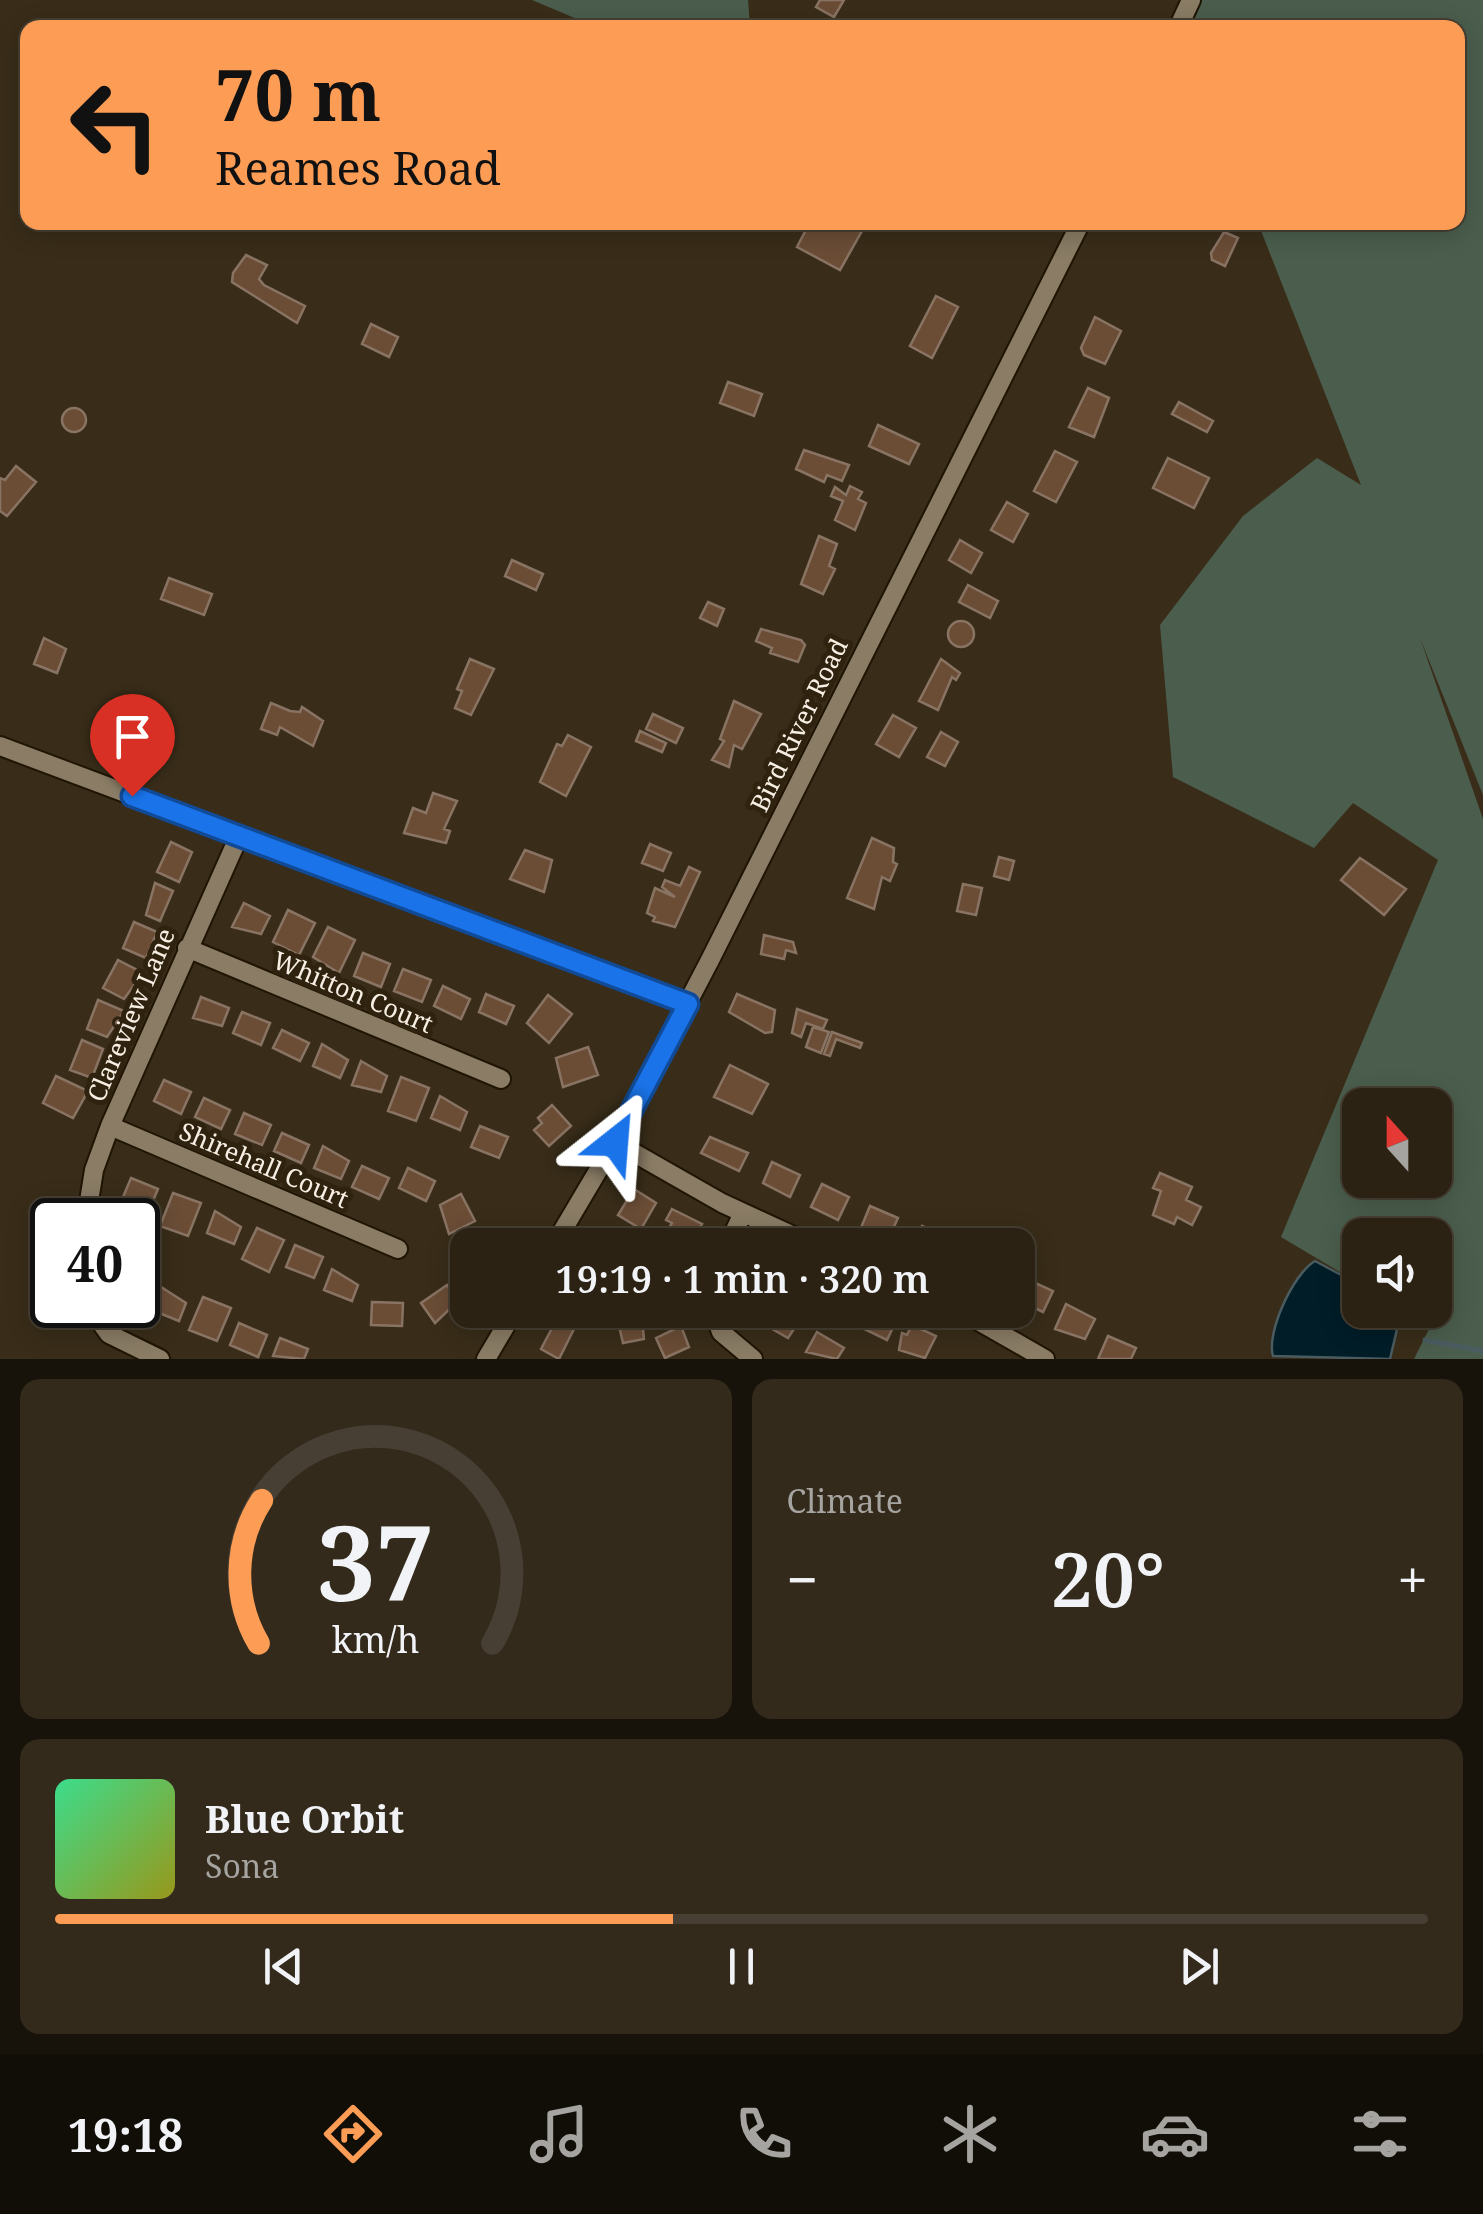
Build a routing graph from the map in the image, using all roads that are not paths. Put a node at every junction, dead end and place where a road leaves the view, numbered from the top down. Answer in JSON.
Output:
{"nodes":[{"id":1,"x":1077,"y":230,"type":"edge"},
{"id":2,"x":0,"y":746,"type":"edge"},
{"id":3,"x":239,"y":836,"type":"junction"},
{"id":4,"x":186,"y":948,"type":"junction"},
{"id":5,"x":688,"y":1004,"type":"junction"},
{"id":6,"x":501,"y":1079,"type":"dead end"},
{"id":7,"x":110,"y":1126,"type":"junction"},
{"id":8,"x":615,"y":1142,"type":"junction"},
{"id":9,"x":90,"y":1198,"type":"edge"},
{"id":10,"x":743,"y":1213,"type":"junction"},
{"id":11,"x":564,"y":1228,"type":"edge"},
{"id":12,"x":736,"y":1228,"type":"edge"},
{"id":13,"x":776,"y":1228,"type":"edge"},
{"id":14,"x":398,"y":1249,"type":"dead end"},
{"id":15,"x":105,"y":1328,"type":"edge"},
{"id":16,"x":504,"y":1328,"type":"edge"},
{"id":17,"x":720,"y":1328,"type":"edge"},
{"id":18,"x":990,"y":1328,"type":"edge"},
{"id":19,"x":160,"y":1359,"type":"edge"},
{"id":20,"x":486,"y":1359,"type":"edge"},
{"id":21,"x":753,"y":1359,"type":"edge"},
{"id":22,"x":1045,"y":1359,"type":"edge"}],
"edges":[{"from":1,"to":5,"type":"street","name":"Bird River Road"},
{"from":2,"to":3,"type":"street"},
{"from":3,"to":4,"type":"street","name":"Clareview Lane"},
{"from":3,"to":5,"type":"street"},
{"from":4,"to":6,"type":"street","name":"Whitton Court"},
{"from":4,"to":7,"type":"street","name":"Clareview Lane"},
{"from":5,"to":8,"type":"street","name":"Bird River Road"},
{"from":7,"to":9,"type":"street","name":"Clareview Lane"},
{"from":7,"to":14,"type":"street","name":"Shirehall Court"},
{"from":8,"to":10,"type":"street"},
{"from":8,"to":11,"type":"street","name":"Bird River Road"},
{"from":10,"to":12,"type":"street"},
{"from":10,"to":13,"type":"street"},
{"from":15,"to":19,"type":"street"},
{"from":16,"to":20,"type":"street"},
{"from":17,"to":21,"type":"street"},
{"from":18,"to":22,"type":"street"}]}
